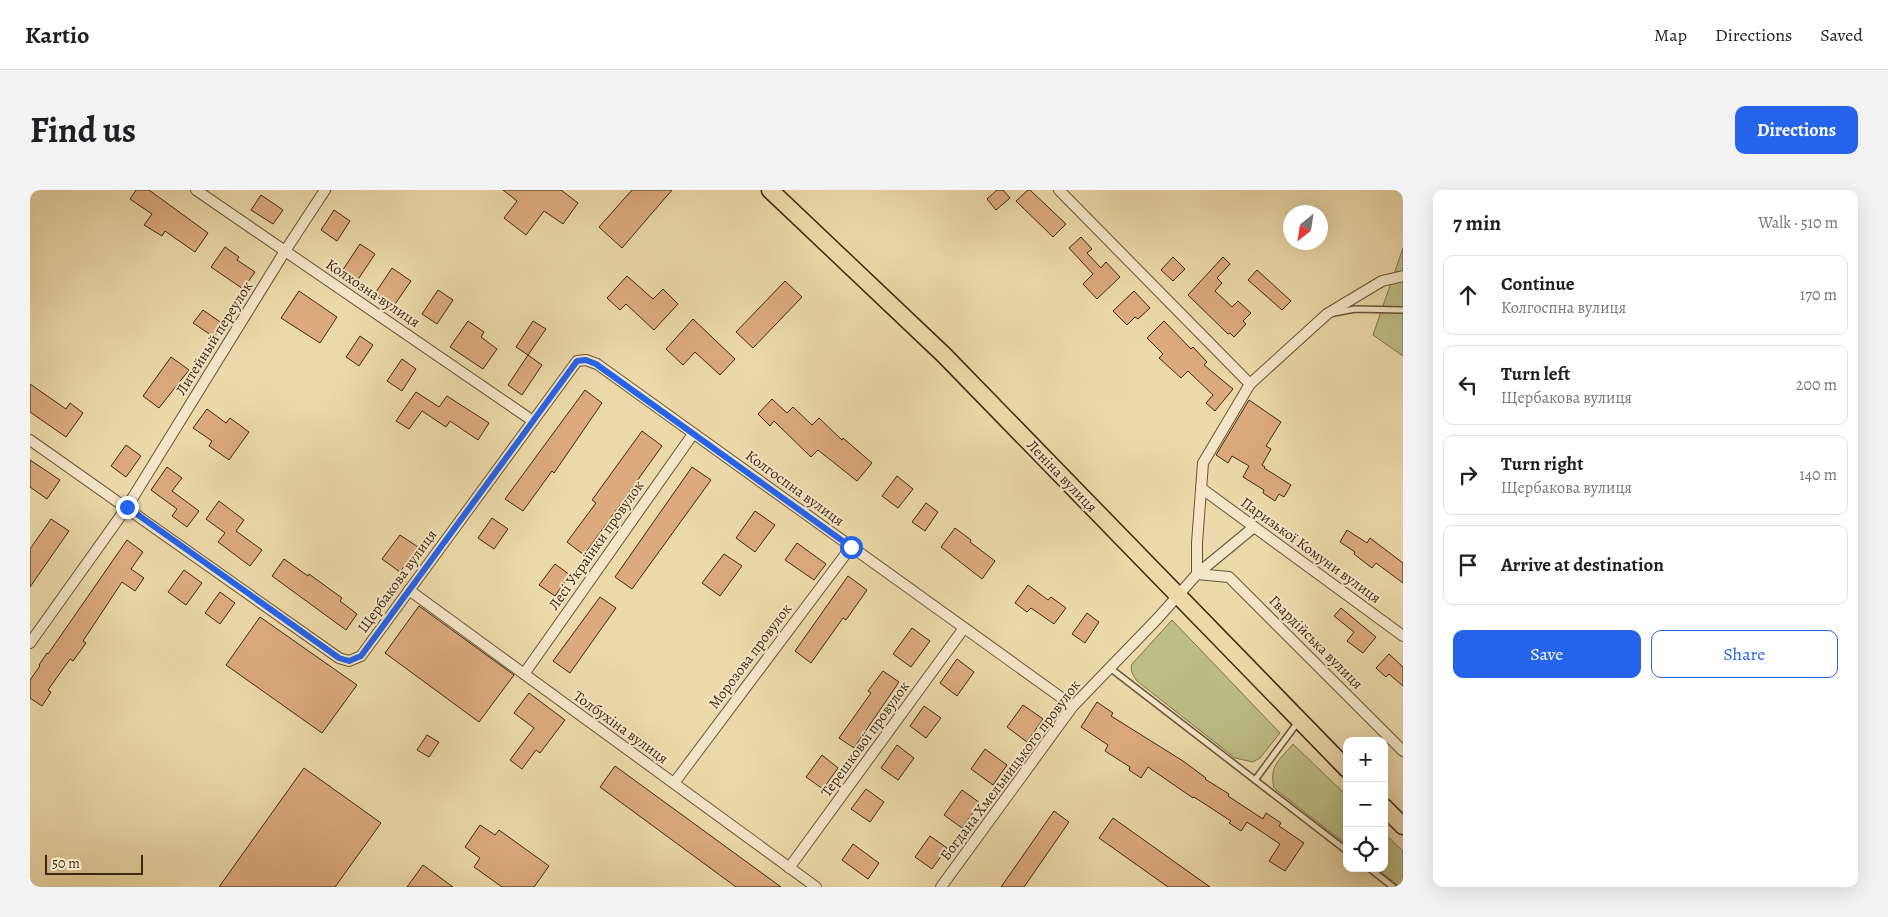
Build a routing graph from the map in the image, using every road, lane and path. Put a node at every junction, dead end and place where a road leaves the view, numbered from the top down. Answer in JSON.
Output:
{"nodes":[{"id":1,"x":196,"y":190,"type":"edge"},
{"id":2,"x":325,"y":190,"type":"edge"},
{"id":3,"x":770,"y":190,"type":"edge"},
{"id":4,"x":1059,"y":190,"type":"edge"},
{"id":5,"x":285,"y":251,"type":"junction"},
{"id":6,"x":1403,"y":276,"type":"edge"},
{"id":7,"x":1403,"y":310,"type":"edge"},
{"id":8,"x":1327,"y":314,"type":"junction"},
{"id":9,"x":596,"y":364,"type":"joint"},
{"id":10,"x":1250,"y":384,"type":"junction"},
{"id":11,"x":533,"y":421,"type":"junction"},
{"id":12,"x":694,"y":434,"type":"junction"},
{"id":13,"x":30,"y":440,"type":"edge"},
{"id":14,"x":1201,"y":488,"type":"junction"},
{"id":15,"x":128,"y":505,"type":"junction"},
{"id":16,"x":1254,"y":527,"type":"junction"},
{"id":17,"x":851,"y":547,"type":"junction"},
{"id":18,"x":1197,"y":574,"type":"junction"},
{"id":19,"x":409,"y":590,"type":"junction"},
{"id":20,"x":1179,"y":596,"type":"junction"},
{"id":21,"x":964,"y":628,"type":"junction"},
{"id":22,"x":1403,"y":636,"type":"edge"},
{"id":23,"x":30,"y":643,"type":"edge"},
{"id":24,"x":1109,"y":668,"type":"junction"},
{"id":25,"x":524,"y":674,"type":"junction"},
{"id":26,"x":1073,"y":706,"type":"junction"},
{"id":27,"x":1300,"y":720,"type":"junction"},
{"id":28,"x":1403,"y":751,"type":"edge"},
{"id":29,"x":1343,"y":765,"type":"edge"},
{"id":30,"x":1255,"y":780,"type":"junction"},
{"id":31,"x":674,"y":783,"type":"junction"},
{"id":32,"x":1388,"y":811,"type":"edge"},
{"id":33,"x":1403,"y":826,"type":"edge"},
{"id":34,"x":1343,"y":848,"type":"edge"},
{"id":35,"x":789,"y":868,"type":"junction"},
{"id":36,"x":1374,"y":872,"type":"edge"},
{"id":37,"x":816,"y":887,"type":"edge"},
{"id":38,"x":941,"y":887,"type":"edge"},
{"id":39,"x":1393,"y":887,"type":"edge"}],
"edges":[{"from":1,"to":5,"type":"street","name":"Колхозна вулиця"},
{"from":2,"to":5,"type":"street","name":"Литейный переулок"},
{"from":3,"to":20,"type":"main road","name":"Леніна вулиця"},
{"from":4,"to":10,"type":"street"},
{"from":5,"to":11,"type":"street","name":"Колхозна вулиця"},
{"from":5,"to":15,"type":"street","name":"Литейный переулок"},
{"from":6,"to":8,"type":"street"},
{"from":7,"to":8,"type":"lane"},
{"from":8,"to":10,"type":"street"},
{"from":9,"to":11,"type":"street","name":"Щербакова вулиця"},
{"from":9,"to":12,"type":"street","name":"Колгоспна вулиця"},
{"from":10,"to":14,"type":"street"},
{"from":11,"to":19,"type":"street","name":"Щербакова вулиця"},
{"from":12,"to":17,"type":"street","name":"Колгоспна вулиця"},
{"from":12,"to":25,"type":"street","name":"Лесі Українки провулок"},
{"from":13,"to":15,"type":"street","name":"Щербакова вулиця"},
{"from":14,"to":16,"type":"street","name":"Паризької Комуни вулиця"},
{"from":14,"to":18,"type":"street"},
{"from":15,"to":19,"type":"street","name":"Щербакова вулиця"},
{"from":15,"to":23,"type":"street","name":"Литейный переулок"},
{"from":16,"to":18,"type":"street","name":"Богдана Хмельницького провулок"},
{"from":16,"to":22,"type":"street","name":"Паризької Комуни вулиця"},
{"from":17,"to":21,"type":"street","name":"Колгоспна вулиця"},
{"from":17,"to":31,"type":"street","name":"Морозова провулок"},
{"from":18,"to":20,"type":"street","name":"Богдана Хмельницького провулок"},
{"from":18,"to":28,"type":"street","name":"Гвардійська вулиця"},
{"from":19,"to":25,"type":"street","name":"Толбухіна вулиця"},
{"from":20,"to":24,"type":"street","name":"Богдана Хмельницького провулок"},
{"from":20,"to":27,"type":"main road","name":"Леніна вулиця"},
{"from":21,"to":26,"type":"street","name":"Колгоспна вулиця"},
{"from":21,"to":35,"type":"street","name":"Терешкової провулок"},
{"from":24,"to":26,"type":"street","name":"Богдана Хмельницького провулок"},
{"from":24,"to":30,"type":"lane"},
{"from":25,"to":31,"type":"street","name":"Толбухіна вулиця"},
{"from":26,"to":38,"type":"street","name":"Богдана Хмельницького провулок"},
{"from":27,"to":29,"type":"main road","name":"Леніна вулиця"},
{"from":27,"to":30,"type":"lane"},
{"from":30,"to":34,"type":"lane"},
{"from":31,"to":35,"type":"street","name":"Толбухіна вулиця"},
{"from":32,"to":33,"type":"main road"},
{"from":35,"to":37,"type":"street","name":"Толбухіна вулиця"},
{"from":36,"to":39,"type":"lane"}]}
